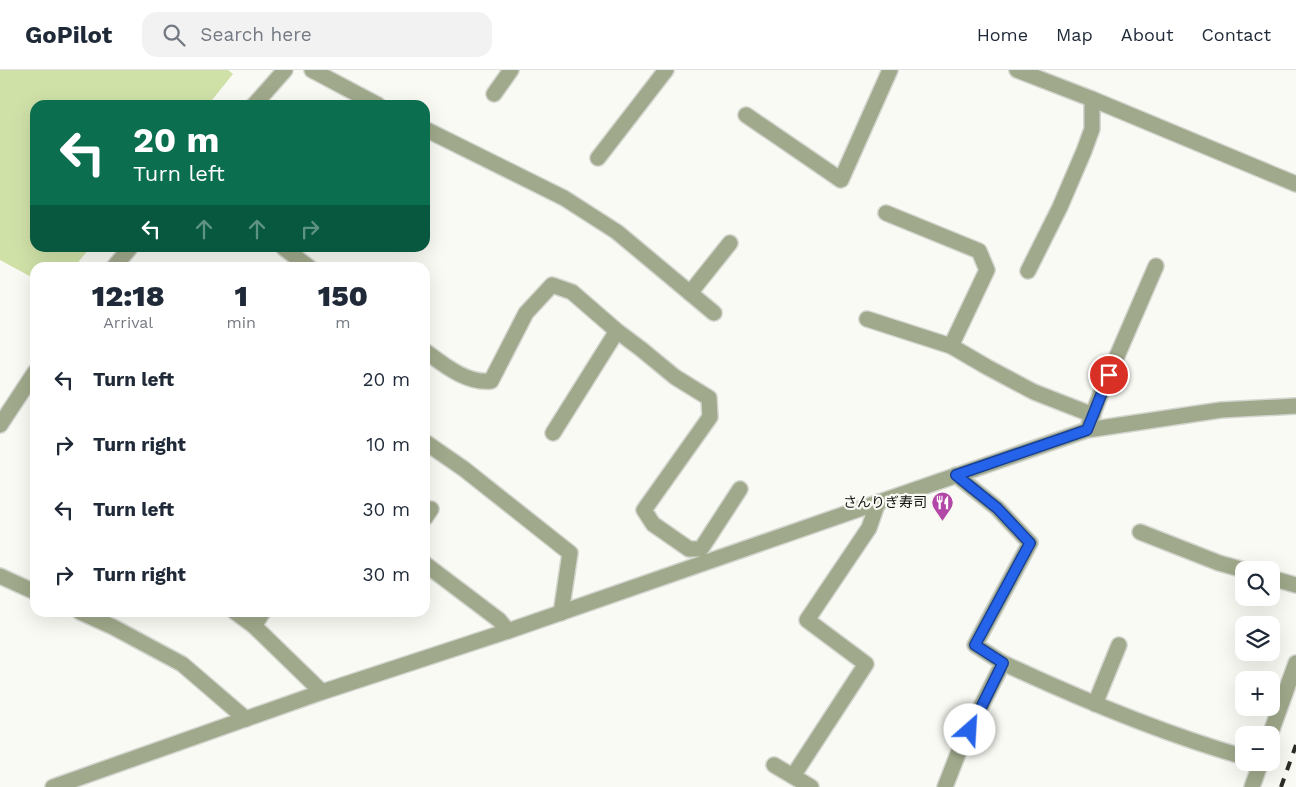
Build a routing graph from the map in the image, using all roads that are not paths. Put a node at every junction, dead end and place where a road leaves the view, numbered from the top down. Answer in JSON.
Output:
{"nodes":[{"id":1,"x":284,"y":70,"type":"edge"},
{"id":2,"x":312,"y":70,"type":"edge"},
{"id":3,"x":511,"y":70,"type":"edge"},
{"id":4,"x":666,"y":70,"type":"edge"},
{"id":5,"x":890,"y":70,"type":"edge"},
{"id":6,"x":1017,"y":70,"type":"edge"},
{"id":7,"x":494,"y":94,"type":"dead end"},
{"id":8,"x":1092,"y":99,"type":"junction"},
{"id":9,"x":258,"y":100,"type":"edge"},
{"id":10,"x":369,"y":100,"type":"edge"},
{"id":11,"x":746,"y":116,"type":"dead end"},
{"id":12,"x":430,"y":131,"type":"edge"},
{"id":13,"x":598,"y":158,"type":"dead end"},
{"id":14,"x":1296,"y":184,"type":"edge"},
{"id":15,"x":886,"y":213,"type":"dead end"},
{"id":16,"x":730,"y":243,"type":"dead end"},
{"id":17,"x":127,"y":252,"type":"edge"},
{"id":18,"x":289,"y":252,"type":"edge"},
{"id":19,"x":118,"y":262,"type":"edge"},
{"id":20,"x":302,"y":262,"type":"edge"},
{"id":21,"x":1156,"y":266,"type":"dead end"},
{"id":22,"x":1028,"y":271,"type":"dead end"},
{"id":23,"x":690,"y":294,"type":"junction"},
{"id":24,"x":714,"y":313,"type":"dead end"},
{"id":25,"x":867,"y":319,"type":"dead end"},
{"id":26,"x":617,"y":331,"type":"junction"},
{"id":27,"x":951,"y":346,"type":"junction"},
{"id":28,"x":430,"y":355,"type":"edge"},
{"id":29,"x":30,"y":380,"type":"edge"},
{"id":30,"x":1296,"y":406,"type":"edge"},
{"id":31,"x":1093,"y":415,"type":"junction"},
{"id":32,"x":0,"y":425,"type":"edge"},
{"id":33,"x":1087,"y":430,"type":"junction"},
{"id":34,"x":553,"y":433,"type":"dead end"},
{"id":35,"x":430,"y":445,"type":"edge"},
{"id":36,"x":956,"y":475,"type":"junction"},
{"id":37,"x":740,"y":490,"type":"dead end"},
{"id":38,"x":878,"y":502,"type":"junction"},
{"id":39,"x":1140,"y":532,"type":"dead end"},
{"id":40,"x":1235,"y":567,"type":"edge"},
{"id":41,"x":430,"y":568,"type":"edge"},
{"id":42,"x":0,"y":576,"type":"edge"},
{"id":43,"x":1280,"y":580,"type":"edge"},
{"id":44,"x":1296,"y":584,"type":"edge"},
{"id":45,"x":30,"y":590,"type":"edge"},
{"id":46,"x":562,"y":612,"type":"junction"},
{"id":47,"x":90,"y":617,"type":"edge"},
{"id":48,"x":242,"y":617,"type":"edge"},
{"id":49,"x":260,"y":617,"type":"edge"},
{"id":50,"x":254,"y":626,"type":"junction"},
{"id":51,"x":508,"y":631,"type":"junction"},
{"id":52,"x":1119,"y":645,"type":"dead end"},
{"id":53,"x":1003,"y":663,"type":"junction"},
{"id":54,"x":1296,"y":664,"type":"edge"},
{"id":55,"x":322,"y":692,"type":"junction"},
{"id":56,"x":1094,"y":704,"type":"junction"},
{"id":57,"x":246,"y":719,"type":"junction"},
{"id":58,"x":1273,"y":726,"type":"edge"},
{"id":59,"x":1235,"y":754,"type":"edge"},
{"id":60,"x":774,"y":765,"type":"dead end"},
{"id":61,"x":1257,"y":771,"type":"edge"},
{"id":62,"x":793,"y":776,"type":"junction"},
{"id":63,"x":72,"y":784,"type":"edge"},
{"id":64,"x":53,"y":787,"type":"edge"},
{"id":65,"x":811,"y":787,"type":"edge"},
{"id":66,"x":945,"y":787,"type":"edge"},
{"id":67,"x":1252,"y":787,"type":"edge"}],
"edges":[{"from":1,"to":9,"type":"street"},
{"from":2,"to":10,"type":"street"},
{"from":3,"to":7,"type":"street"},
{"from":4,"to":13,"type":"street"},
{"from":5,"to":11,"type":"street"},
{"from":6,"to":8,"type":"street"},
{"from":8,"to":14,"type":"street"},
{"from":8,"to":22,"type":"street"},
{"from":12,"to":23,"type":"street"},
{"from":15,"to":27,"type":"street"},
{"from":16,"to":23,"type":"street"},
{"from":17,"to":19,"type":"street"},
{"from":18,"to":20,"type":"street"},
{"from":21,"to":31,"type":"street"},
{"from":23,"to":24,"type":"street"},
{"from":25,"to":27,"type":"street"},
{"from":26,"to":28,"type":"street"},
{"from":26,"to":34,"type":"street"},
{"from":26,"to":37,"type":"street"},
{"from":27,"to":31,"type":"street"},
{"from":29,"to":32,"type":"street"},
{"from":30,"to":33,"type":"street"},
{"from":31,"to":33,"type":"street"},
{"from":33,"to":36,"type":"street"},
{"from":35,"to":46,"type":"street"},
{"from":36,"to":38,"type":"street"},
{"from":36,"to":53,"type":"street"},
{"from":38,"to":46,"type":"street"},
{"from":38,"to":62,"type":"street"},
{"from":39,"to":40,"type":"street"},
{"from":41,"to":51,"type":"street"},
{"from":42,"to":45,"type":"street"},
{"from":43,"to":44,"type":"street"},
{"from":46,"to":51,"type":"street"},
{"from":47,"to":57,"type":"street"},
{"from":48,"to":50,"type":"street"},
{"from":49,"to":50,"type":"street"},
{"from":50,"to":55,"type":"street"},
{"from":51,"to":55,"type":"street"},
{"from":52,"to":56,"type":"street"},
{"from":53,"to":56,"type":"street"},
{"from":53,"to":66,"type":"street"},
{"from":54,"to":58,"type":"street"},
{"from":55,"to":57,"type":"street"},
{"from":56,"to":59,"type":"street"},
{"from":57,"to":63,"type":"street"},
{"from":60,"to":62,"type":"street"},
{"from":61,"to":67,"type":"street"},
{"from":62,"to":65,"type":"street"},
{"from":63,"to":64,"type":"street"}]}
